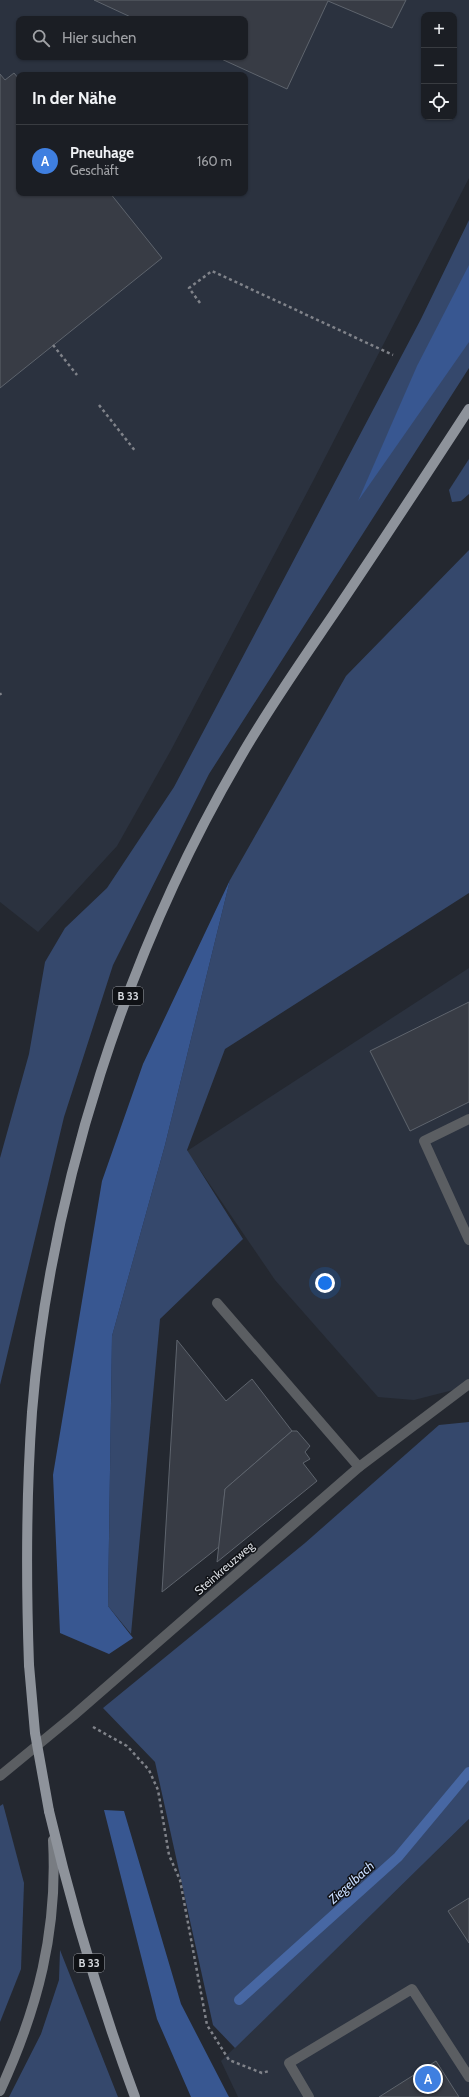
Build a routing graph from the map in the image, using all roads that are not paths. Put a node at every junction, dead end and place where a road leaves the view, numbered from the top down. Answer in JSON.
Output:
{"nodes":[{"id":1,"x":469,"y":409,"type":"edge"},
{"id":2,"x":469,"y":1119,"type":"edge"},
{"id":3,"x":469,"y":1240,"type":"edge"},
{"id":4,"x":217,"y":1303,"type":"dead end"},
{"id":5,"x":469,"y":1384,"type":"edge"},
{"id":6,"x":359,"y":1467,"type":"junction"},
{"id":7,"x":0,"y":1776,"type":"edge"},
{"id":8,"x":53,"y":1826,"type":"junction"},
{"id":9,"x":469,"y":2077,"type":"edge"},
{"id":10,"x":0,"y":2091,"type":"edge"},
{"id":11,"x":135,"y":2097,"type":"edge"},
{"id":12,"x":309,"y":2097,"type":"edge"}],
"edges":[{"from":1,"to":8,"type":"main road","number":"B 33","bridge":true},
{"from":2,"to":3,"type":"street"},
{"from":4,"to":6,"type":"street"},
{"from":5,"to":6,"type":"street","name":"Steinkreuzweg"},
{"from":6,"to":7,"type":"street","name":"Steinkreuzweg"},
{"from":8,"to":10,"type":"main road"},
{"from":8,"to":11,"type":"main road","number":"B 33"},
{"from":9,"to":12,"type":"street"}]}
